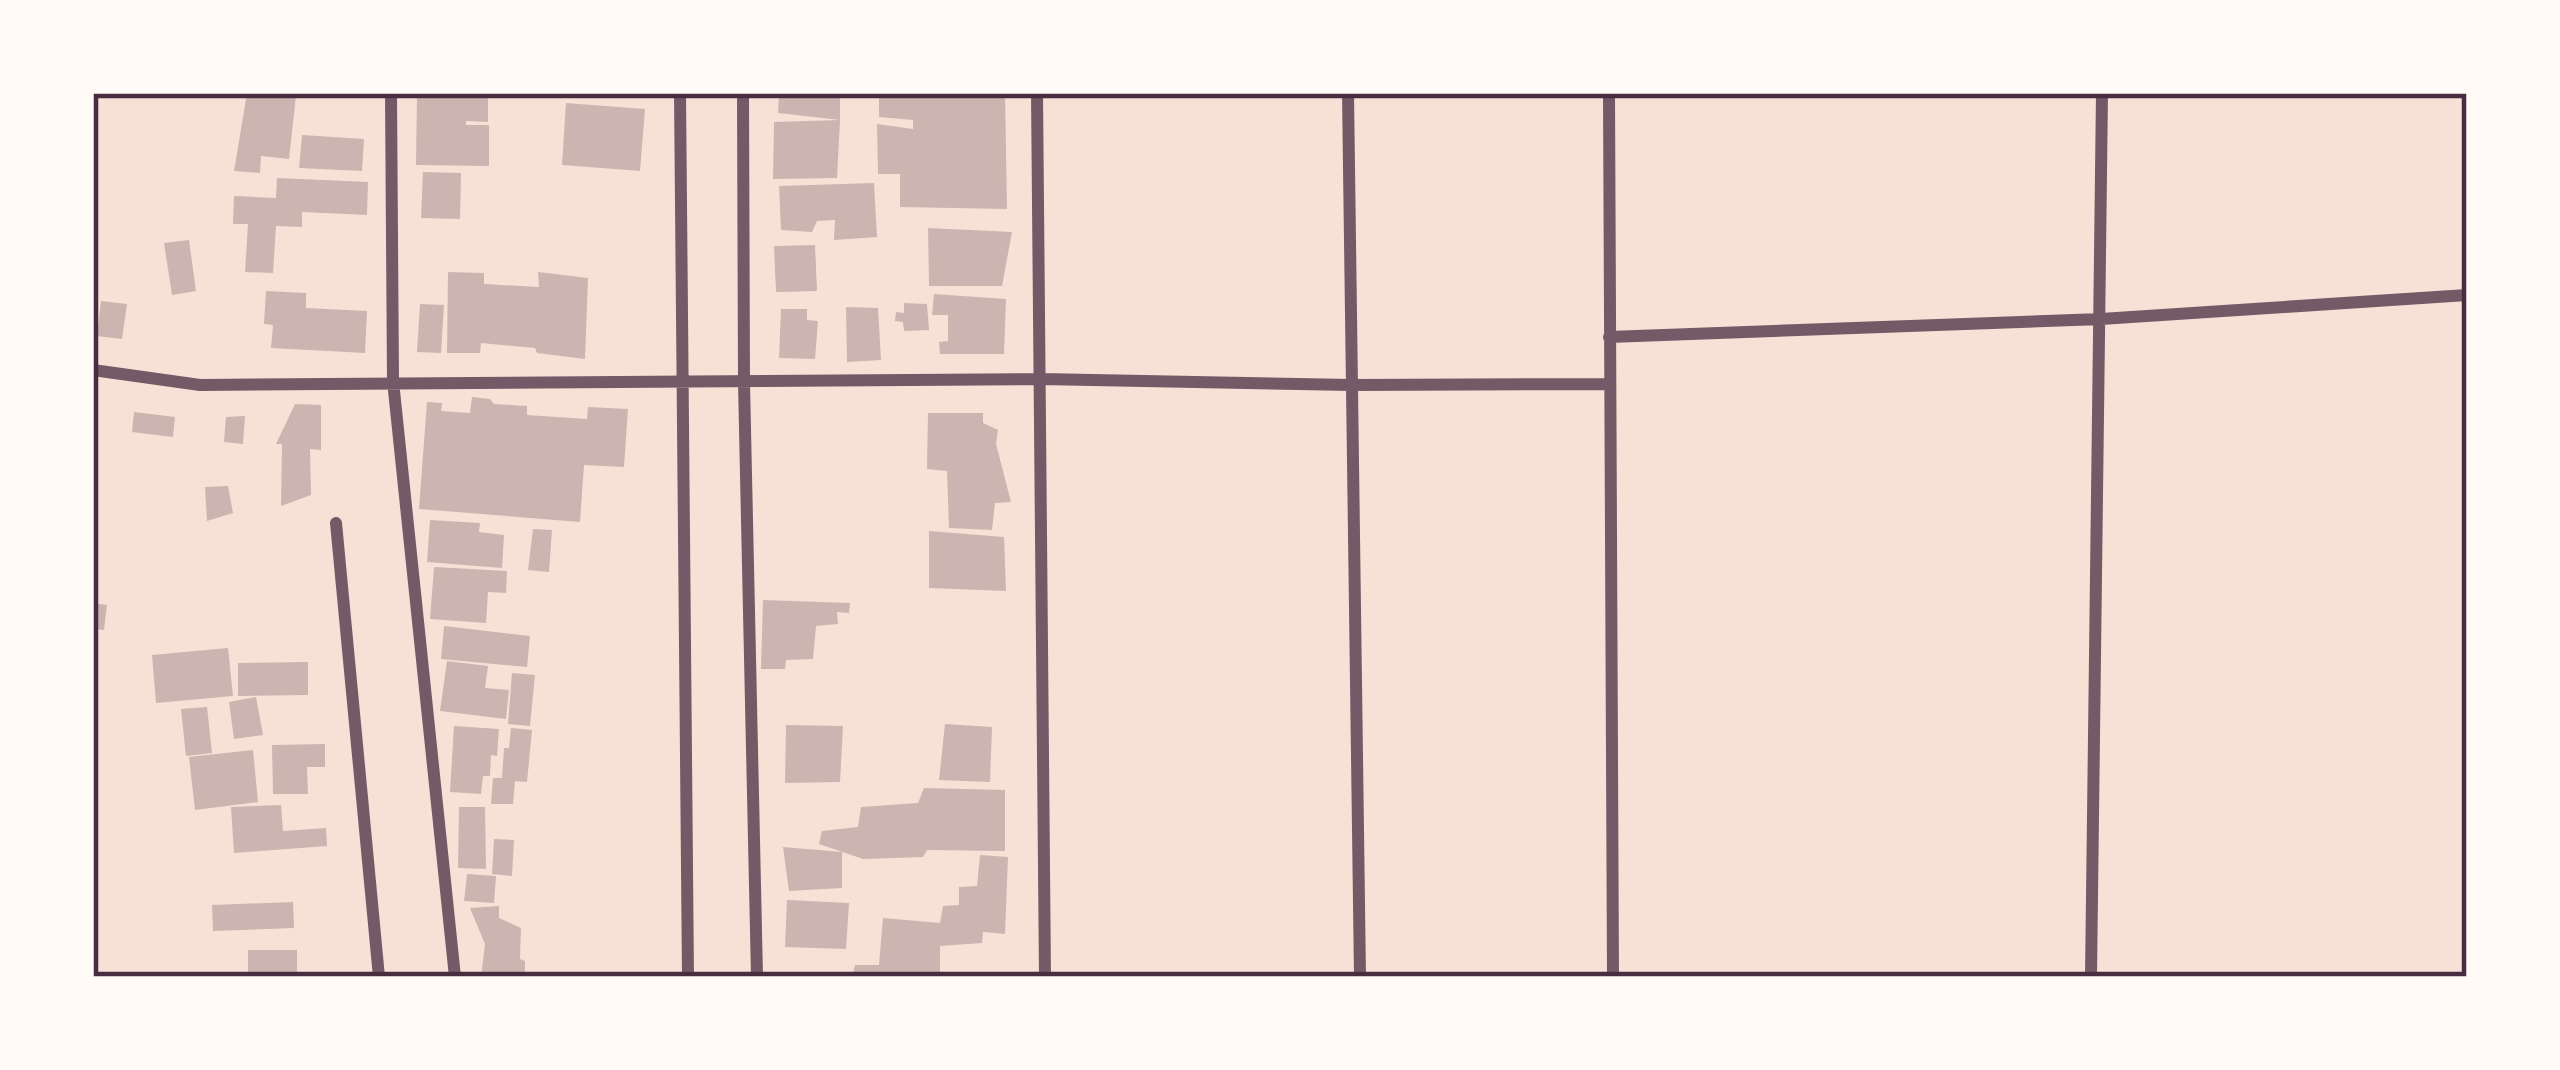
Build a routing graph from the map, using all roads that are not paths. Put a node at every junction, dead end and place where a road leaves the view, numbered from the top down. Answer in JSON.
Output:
{"nodes":[{"id":1,"x":391,"y":93,"type":"edge"},
{"id":2,"x":680,"y":93,"type":"edge"},
{"id":3,"x":743,"y":93,"type":"edge"},
{"id":4,"x":1036,"y":93,"type":"edge"},
{"id":5,"x":1348,"y":93,"type":"edge"},
{"id":6,"x":1609,"y":93,"type":"edge"},
{"id":7,"x":2102,"y":93,"type":"edge"},
{"id":8,"x":2467,"y":295,"type":"edge"},
{"id":9,"x":2101,"y":319,"type":"junction"},
{"id":10,"x":1609,"y":337,"type":"junction"},
{"id":11,"x":93,"y":370,"type":"edge"},
{"id":12,"x":1041,"y":379,"type":"junction"},
{"id":13,"x":394,"y":381,"type":"junction"},
{"id":14,"x":683,"y":382,"type":"junction"},
{"id":15,"x":744,"y":383,"type":"junction"},
{"id":16,"x":1610,"y":384,"type":"junction"},
{"id":17,"x":1352,"y":385,"type":"junction"},
{"id":18,"x":336,"y":523,"type":"dead end"},
{"id":19,"x":379,"y":977,"type":"edge"},
{"id":20,"x":455,"y":977,"type":"edge"},
{"id":21,"x":688,"y":977,"type":"edge"},
{"id":22,"x":757,"y":977,"type":"edge"},
{"id":23,"x":1045,"y":977,"type":"edge"},
{"id":24,"x":1360,"y":977,"type":"edge"},
{"id":25,"x":1613,"y":977,"type":"edge"},
{"id":26,"x":2091,"y":977,"type":"edge"}],
"edges":[{"from":1,"to":13,"type":"street"},
{"from":2,"to":14,"type":"street"},
{"from":3,"to":15,"type":"street"},
{"from":4,"to":12,"type":"street"},
{"from":5,"to":17,"type":"street"},
{"from":6,"to":10,"type":"street"},
{"from":7,"to":9,"type":"street"},
{"from":8,"to":9,"type":"street"},
{"from":9,"to":10,"type":"street"},
{"from":9,"to":26,"type":"street"},
{"from":10,"to":16,"type":"street"},
{"from":11,"to":13,"type":"street"},
{"from":12,"to":15,"type":"street"},
{"from":12,"to":17,"type":"street"},
{"from":12,"to":23,"type":"street"},
{"from":13,"to":14,"type":"street"},
{"from":13,"to":20,"type":"street"},
{"from":14,"to":15,"type":"street"},
{"from":14,"to":21,"type":"street"},
{"from":15,"to":22,"type":"street"},
{"from":16,"to":17,"type":"street"},
{"from":16,"to":25,"type":"street"},
{"from":17,"to":24,"type":"street"},
{"from":18,"to":19,"type":"street"}]}
